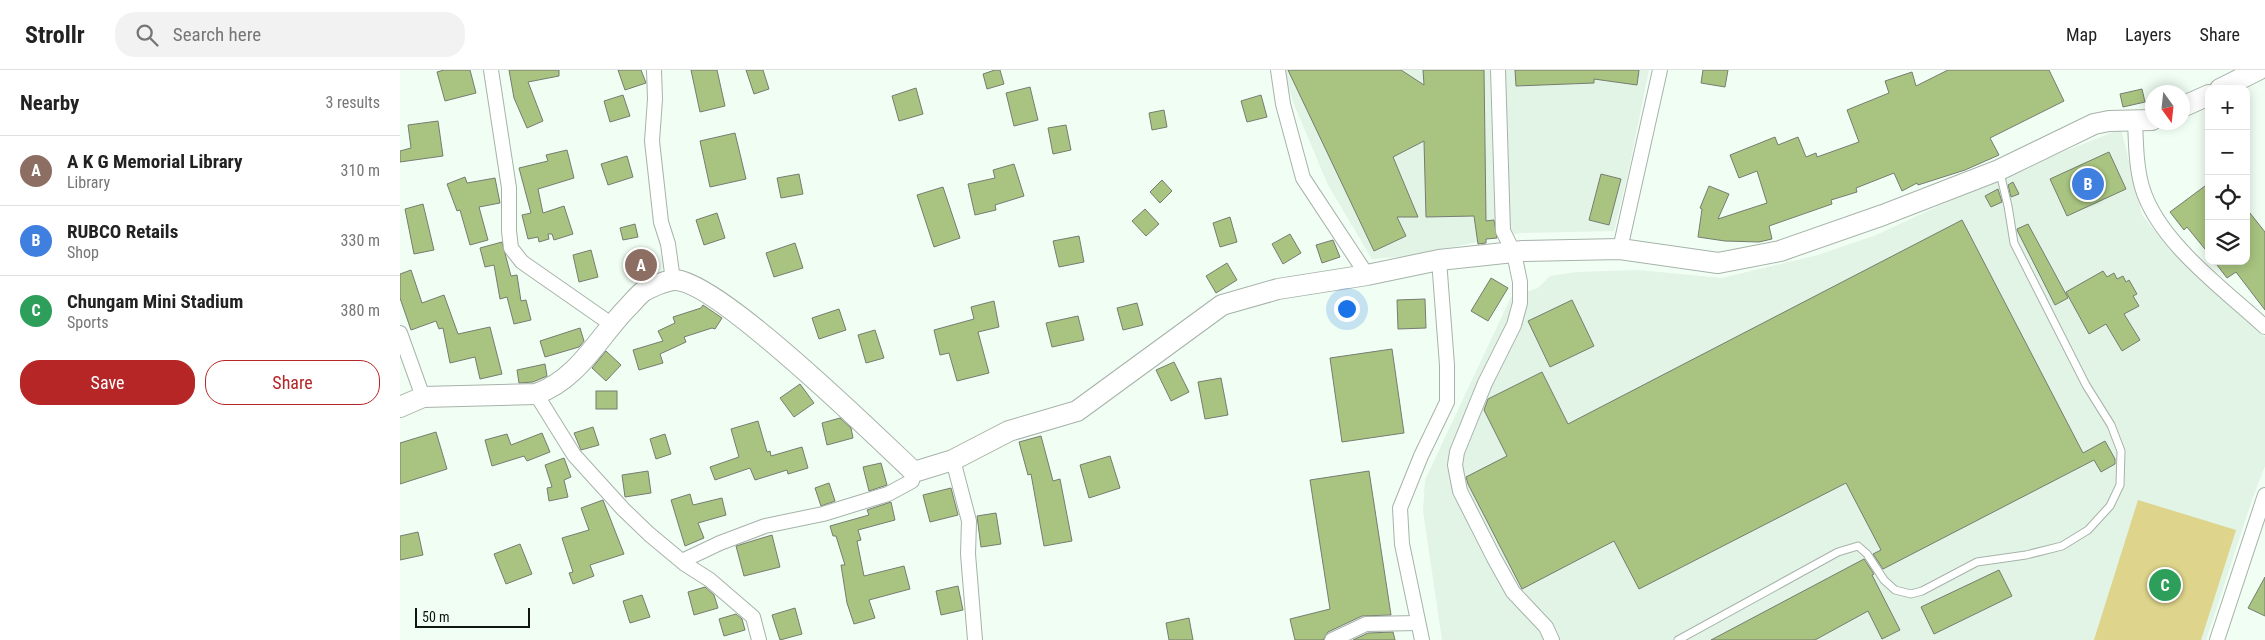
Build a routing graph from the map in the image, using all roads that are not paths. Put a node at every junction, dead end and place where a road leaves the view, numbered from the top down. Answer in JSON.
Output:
{"nodes":[{"id":1,"x":491,"y":70,"type":"edge"},
{"id":2,"x":654,"y":70,"type":"edge"},
{"id":3,"x":1278,"y":70,"type":"edge"},
{"id":4,"x":1498,"y":70,"type":"edge"},
{"id":5,"x":1660,"y":70,"type":"edge"},
{"id":6,"x":2258,"y":70,"type":"edge"},
{"id":7,"x":2228,"y":85,"type":"edge"},
{"id":8,"x":2205,"y":96,"type":"edge"},
{"id":9,"x":2190,"y":103,"type":"edge"},
{"id":10,"x":2144,"y":121,"type":"edge"},
{"id":11,"x":1999,"y":170,"type":"junction"},
{"id":12,"x":1620,"y":250,"type":"junction"},
{"id":13,"x":1514,"y":253,"type":"junction"},
{"id":14,"x":1440,"y":260,"type":"junction"},
{"id":15,"x":1367,"y":275,"type":"junction"},
{"id":16,"x":673,"y":280,"type":"junction"},
{"id":17,"x":611,"y":324,"type":"junction"},
{"id":18,"x":2265,"y":327,"type":"edge"},
{"id":19,"x":400,"y":333,"type":"edge"},
{"id":20,"x":536,"y":394,"type":"junction"},
{"id":21,"x":423,"y":397,"type":"junction"},
{"id":22,"x":400,"y":407,"type":"edge"},
{"id":23,"x":953,"y":460,"type":"junction"},
{"id":24,"x":914,"y":472,"type":"junction"},
{"id":25,"x":2265,"y":495,"type":"edge"},
{"id":26,"x":682,"y":562,"type":"junction"},
{"id":27,"x":1418,"y":623,"type":"junction"},
{"id":28,"x":759,"y":640,"type":"edge"},
{"id":29,"x":975,"y":640,"type":"edge"},
{"id":30,"x":1332,"y":640,"type":"edge"},
{"id":31,"x":1422,"y":640,"type":"edge"},
{"id":32,"x":1552,"y":640,"type":"edge"},
{"id":33,"x":1678,"y":640,"type":"edge"},
{"id":34,"x":2217,"y":640,"type":"edge"}],
"edges":[{"from":1,"to":17,"type":"street"},
{"from":2,"to":16,"type":"street"},
{"from":3,"to":15,"type":"street"},
{"from":4,"to":13,"type":"street"},
{"from":5,"to":12,"type":"street"},
{"from":6,"to":7,"type":"main road"},
{"from":8,"to":9,"type":"main road"},
{"from":10,"to":11,"type":"main road"},
{"from":10,"to":18,"type":"street"},
{"from":11,"to":12,"type":"main road"},
{"from":11,"to":33,"type":"lane"},
{"from":12,"to":13,"type":"main road"},
{"from":13,"to":14,"type":"main road"},
{"from":13,"to":32,"type":"street"},
{"from":14,"to":15,"type":"main road"},
{"from":14,"to":27,"type":"street"},
{"from":15,"to":23,"type":"main road"},
{"from":16,"to":17,"type":"main road"},
{"from":16,"to":24,"type":"main road"},
{"from":17,"to":20,"type":"main road"},
{"from":19,"to":21,"type":"street"},
{"from":20,"to":21,"type":"main road"},
{"from":20,"to":26,"type":"street"},
{"from":21,"to":22,"type":"main road"},
{"from":23,"to":24,"type":"main road"},
{"from":23,"to":29,"type":"street"},
{"from":24,"to":26,"type":"street"},
{"from":25,"to":34,"type":"street"},
{"from":26,"to":28,"type":"street"},
{"from":27,"to":30,"type":"street"},
{"from":27,"to":31,"type":"street"}]}
